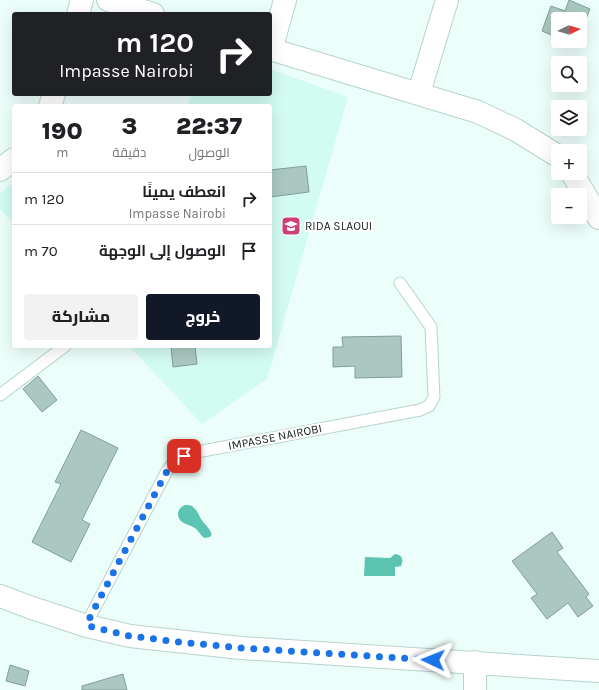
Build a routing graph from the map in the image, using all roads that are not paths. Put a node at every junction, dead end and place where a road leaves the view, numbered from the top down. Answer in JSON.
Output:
{"nodes":[{"id":1,"x":82,"y":0,"type":"edge"},
{"id":2,"x":108,"y":0,"type":"edge"},
{"id":3,"x":285,"y":0,"type":"edge"},
{"id":4,"x":447,"y":0,"type":"edge"},
{"id":5,"x":79,"y":12,"type":"edge"},
{"id":6,"x":147,"y":12,"type":"edge"},
{"id":7,"x":272,"y":43,"type":"edge"},
{"id":8,"x":272,"y":51,"type":"edge"},
{"id":9,"x":419,"y":93,"type":"junction"},
{"id":10,"x":551,"y":152,"type":"edge"},
{"id":11,"x":12,"y":161,"type":"edge"},
{"id":12,"x":0,"y":170,"type":"edge"},
{"id":13,"x":576,"y":180,"type":"edge"},
{"id":14,"x":599,"y":218,"type":"edge"},
{"id":15,"x":400,"y":283,"type":"dead end"},
{"id":16,"x":62,"y":348,"type":"edge"},
{"id":17,"x":0,"y":394,"type":"edge"},
{"id":18,"x":0,"y":596,"type":"edge"},
{"id":19,"x":88,"y":626,"type":"junction"},
{"id":20,"x":475,"y":662,"type":"junction"},
{"id":21,"x":599,"y":670,"type":"edge"},
{"id":22,"x":475,"y":690,"type":"edge"}],
"edges":[{"from":1,"to":5,"type":"street"},
{"from":2,"to":6,"type":"street"},
{"from":3,"to":7,"type":"street"},
{"from":4,"to":9,"type":"street"},
{"from":8,"to":9,"type":"street"},
{"from":9,"to":10,"type":"street"},
{"from":11,"to":12,"type":"street"},
{"from":13,"to":14,"type":"street"},
{"from":15,"to":19,"type":"lane","name":"IMPASSE NAIROBI"},
{"from":16,"to":17,"type":"lane"},
{"from":18,"to":19,"type":"street"},
{"from":19,"to":20,"type":"street"},
{"from":20,"to":21,"type":"street"},
{"from":20,"to":22,"type":"street"}]}
